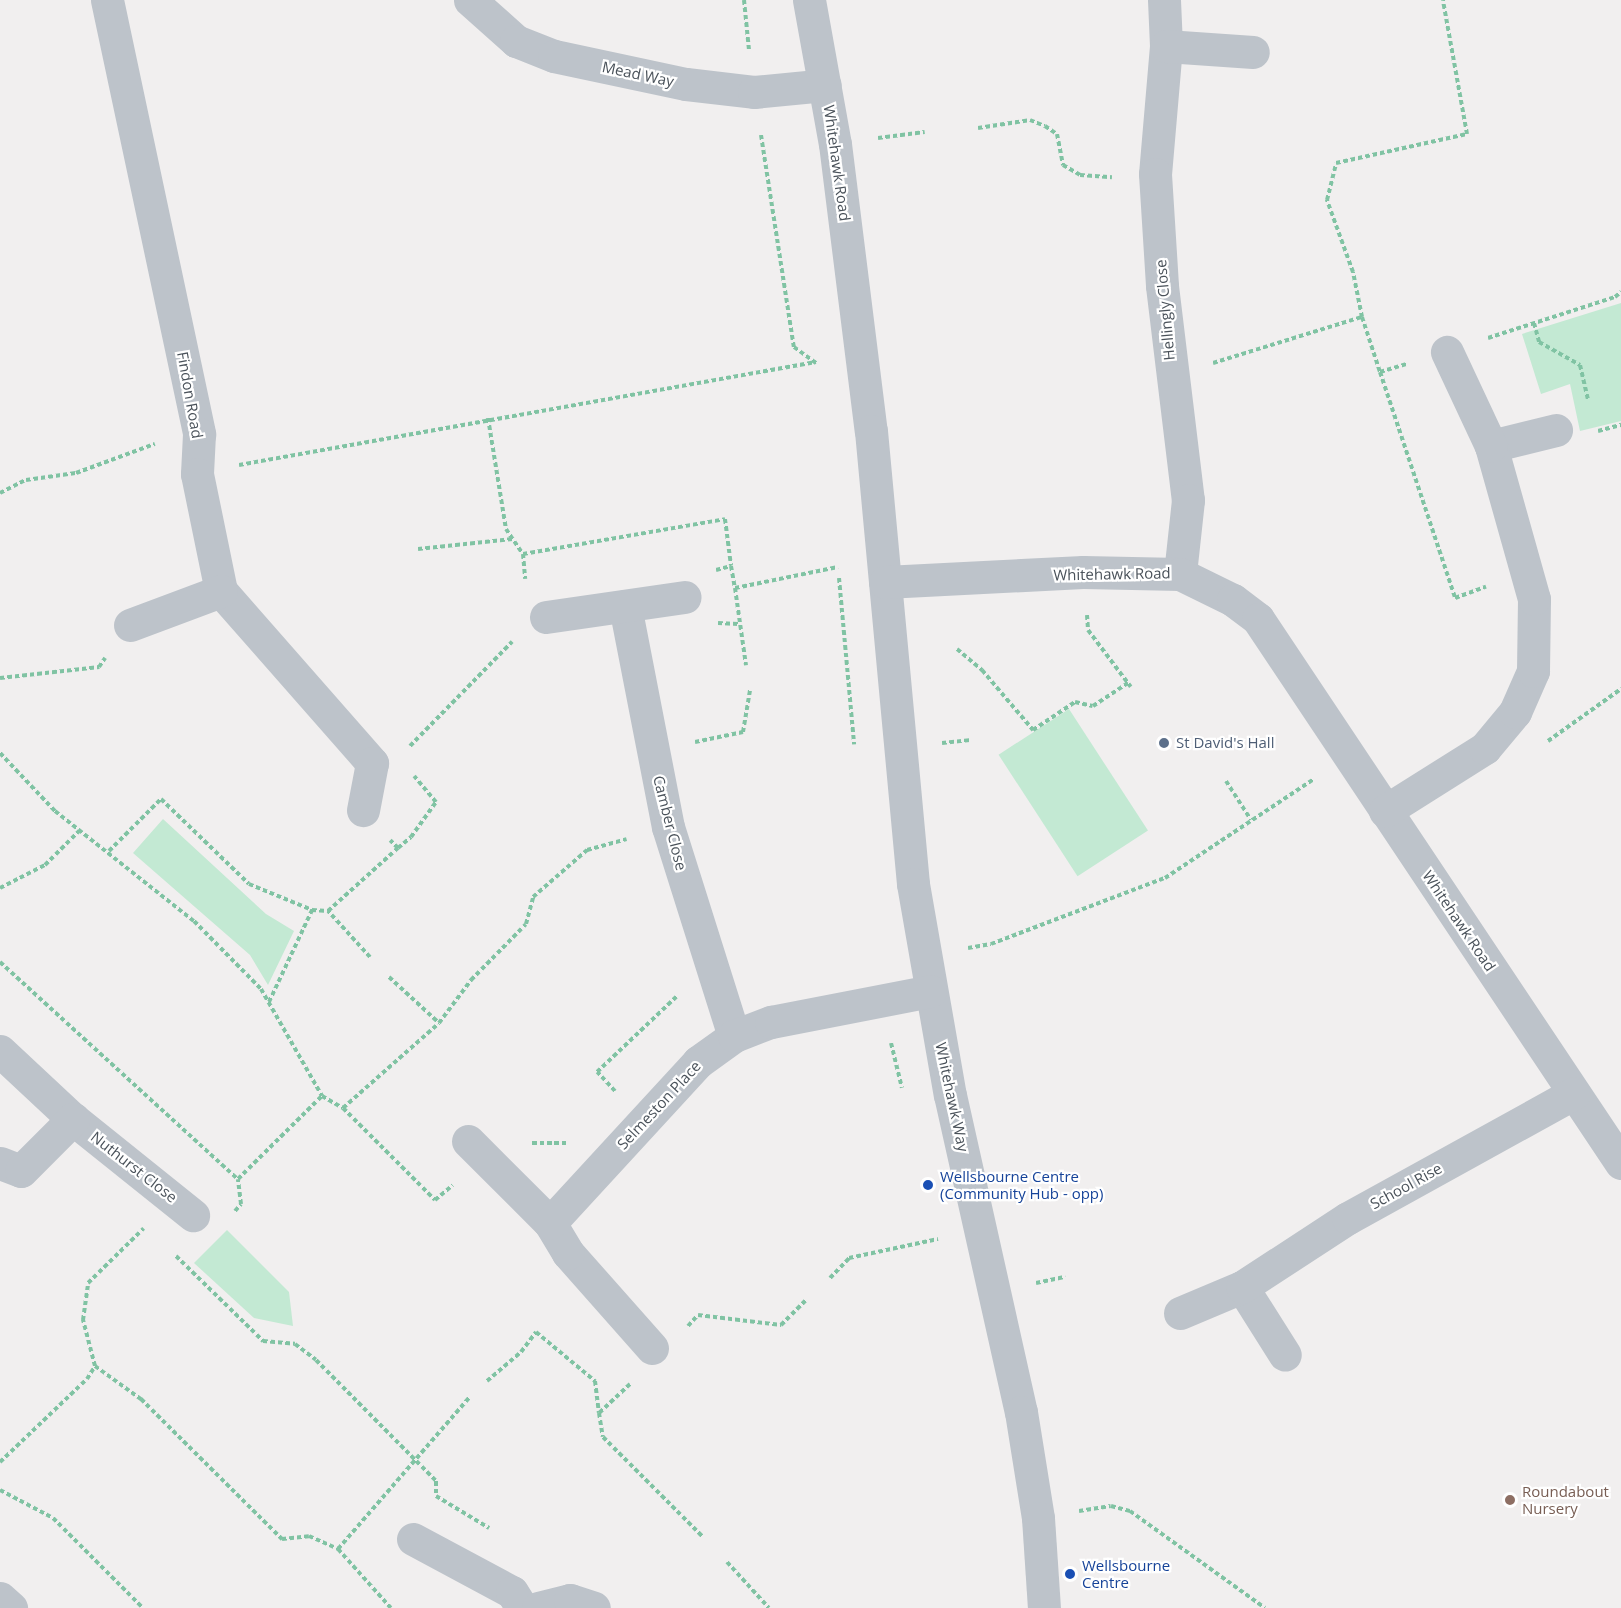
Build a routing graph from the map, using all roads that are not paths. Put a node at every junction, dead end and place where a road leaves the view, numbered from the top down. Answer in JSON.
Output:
{"nodes":[{"id":1,"x":107,"y":0,"type":"edge"},
{"id":2,"x":470,"y":0,"type":"edge"},
{"id":3,"x":810,"y":0,"type":"edge"},
{"id":4,"x":1164,"y":0,"type":"edge"},
{"id":5,"x":1167,"y":46,"type":"junction"},
{"id":6,"x":1253,"y":52,"type":"dead end"},
{"id":7,"x":825,"y":85,"type":"junction"},
{"id":8,"x":1447,"y":352,"type":"road end"},
{"id":9,"x":1556,"y":430,"type":"dead end"},
{"id":10,"x":1491,"y":446,"type":"junction"},
{"id":11,"x":1180,"y":574,"type":"junction"},
{"id":12,"x":885,"y":582,"type":"junction"},
{"id":13,"x":221,"y":591,"type":"junction"},
{"id":14,"x":685,"y":597,"type":"road end"},
{"id":15,"x":625,"y":606,"type":"junction"},
{"id":16,"x":546,"y":616,"type":"dead end"},
{"id":17,"x":130,"y":625,"type":"road end"},
{"id":18,"x":363,"y":810,"type":"road end"},
{"id":19,"x":1385,"y":812,"type":"junction"},
{"id":20,"x":930,"y":991,"type":"junction"},
{"id":21,"x":734,"y":1036,"type":"junction"},
{"id":22,"x":0,"y":1051,"type":"edge"},
{"id":23,"x":1574,"y":1093,"type":"junction"},
{"id":24,"x":73,"y":1119,"type":"junction"},
{"id":25,"x":468,"y":1141,"type":"dead end"},
{"id":26,"x":0,"y":1163,"type":"edge"},
{"id":27,"x":1621,"y":1163,"type":"edge"},
{"id":28,"x":182,"y":1205,"type":"road end"},
{"id":29,"x":550,"y":1223,"type":"junction"},
{"id":30,"x":1242,"y":1287,"type":"junction"},
{"id":31,"x":1180,"y":1313,"type":"dead end"},
{"id":32,"x":655,"y":1353,"type":"road end"},
{"id":33,"x":1285,"y":1355,"type":"dead end"},
{"id":34,"x":414,"y":1539,"type":"dead end"},
{"id":35,"x":0,"y":1598,"type":"edge"},
{"id":36,"x":11,"y":1608,"type":"edge"},
{"id":37,"x":522,"y":1608,"type":"edge"},
{"id":38,"x":538,"y":1608,"type":"edge"},
{"id":39,"x":594,"y":1608,"type":"edge"},
{"id":40,"x":1044,"y":1608,"type":"edge"}],
"edges":[{"from":1,"to":13,"type":"street","name":"Findon Road"},
{"from":2,"to":7,"type":"street","name":"Mead Way"},
{"from":3,"to":7,"type":"street","name":"Whitehawk Road"},
{"from":4,"to":5,"type":"street","name":"Hellingly Close"},
{"from":5,"to":6,"type":"street"},
{"from":5,"to":11,"type":"street","name":"Hellingly Close"},
{"from":7,"to":12,"type":"street","name":"Whitehawk Road"},
{"from":8,"to":10,"type":"street"},
{"from":9,"to":10,"type":"street"},
{"from":10,"to":19,"type":"street"},
{"from":11,"to":12,"type":"street","name":"Whitehawk Road"},
{"from":11,"to":19,"type":"street","name":"Whitehawk Road"},
{"from":12,"to":20,"type":"street","name":"Whitehawk Way"},
{"from":13,"to":17,"type":"street"},
{"from":13,"to":18,"type":"street","name":"Findon Road"},
{"from":14,"to":15,"type":"street"},
{"from":15,"to":16,"type":"street"},
{"from":15,"to":21,"type":"street","name":"Camber Close"},
{"from":19,"to":23,"type":"street","name":"Whitehawk Road"},
{"from":20,"to":21,"type":"street","name":"Selmeston Place"},
{"from":20,"to":40,"type":"street","name":"Whitehawk Way"},
{"from":21,"to":29,"type":"street","name":"Selmeston Place"},
{"from":22,"to":24,"type":"street","name":"Nuthurst Close"},
{"from":23,"to":27,"type":"street","name":"Whitehawk Road"},
{"from":23,"to":30,"type":"street","name":"School Rise"},
{"from":24,"to":26,"type":"street"},
{"from":24,"to":28,"type":"street","name":"Nuthurst Close"},
{"from":25,"to":29,"type":"street"},
{"from":29,"to":32,"type":"street"},
{"from":30,"to":31,"type":"street","name":"School Rise"},
{"from":30,"to":33,"type":"street"},
{"from":34,"to":37,"type":"street"},
{"from":35,"to":36,"type":"street"},
{"from":38,"to":39,"type":"street"}]}
